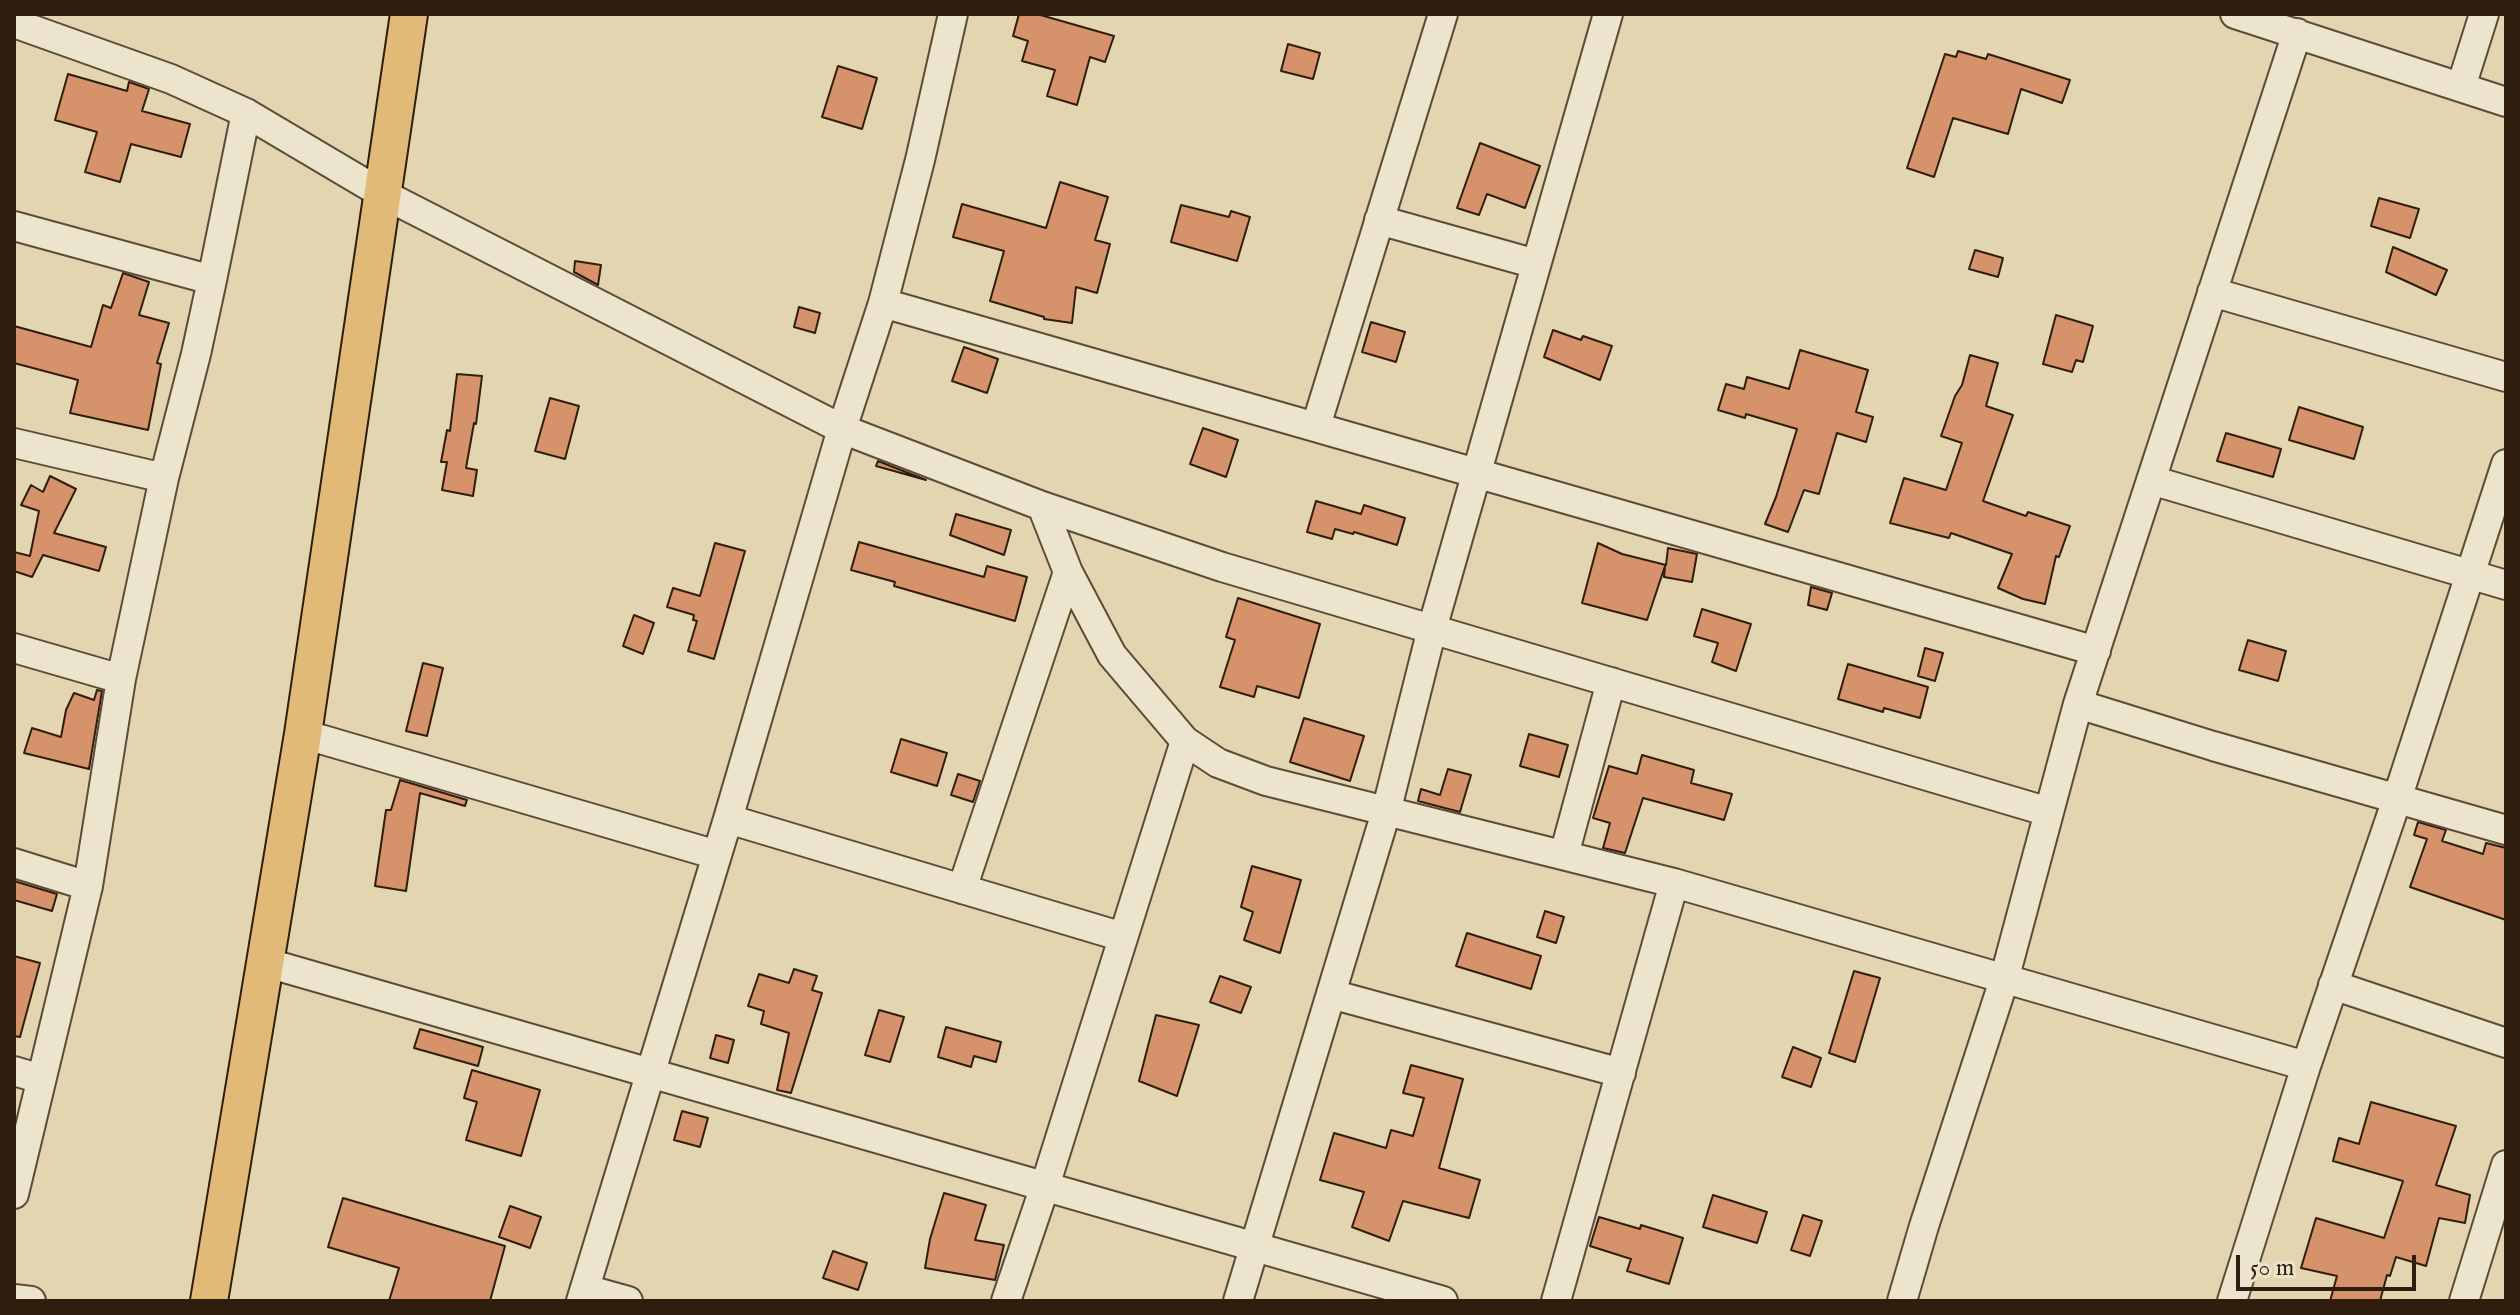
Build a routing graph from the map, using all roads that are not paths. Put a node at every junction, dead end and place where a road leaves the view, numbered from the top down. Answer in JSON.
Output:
{"nodes":[{"id":1,"x":409,"y":14,"type":"edge"},
{"id":2,"x":953,"y":14,"type":"edge"},
{"id":3,"x":1443,"y":14,"type":"edge"},
{"id":4,"x":1608,"y":14,"type":"edge"},
{"id":5,"x":2235,"y":14,"type":"edge"},
{"id":6,"x":2484,"y":14,"type":"edge"},
{"id":7,"x":14,"y":23,"type":"edge"},
{"id":8,"x":2297,"y":33,"type":"junction"},
{"id":9,"x":2461,"y":87,"type":"junction"},
{"id":10,"x":2506,"y":102,"type":"edge"},
{"id":11,"x":246,"y":113,"type":"junction"},
{"id":12,"x":381,"y":193,"type":"junction"},
{"id":13,"x":1379,"y":220,"type":"junction"},
{"id":14,"x":14,"y":226,"type":"edge"},
{"id":15,"x":1536,"y":264,"type":"junction"},
{"id":16,"x":212,"y":280,"type":"junction"},
{"id":17,"x":2212,"y":292,"type":"junction"},
{"id":18,"x":883,"y":303,"type":"junction"},
{"id":19,"x":2506,"y":377,"type":"edge"},
{"id":20,"x":1316,"y":426,"type":"junction"},
{"id":21,"x":842,"y":429,"type":"junction"},
{"id":22,"x":14,"y":443,"type":"edge"},
{"id":23,"x":2506,"y":464,"type":"edge"},
{"id":24,"x":1475,"y":474,"type":"junction"},
{"id":25,"x":164,"y":478,"type":"junction"},
{"id":26,"x":2151,"y":480,"type":"junction"},
{"id":27,"x":1042,"y":506,"type":"junction"},
{"id":28,"x":1068,"y":572,"type":"junction"},
{"id":29,"x":2470,"y":575,"type":"junction"},
{"id":30,"x":2506,"y":585,"type":"edge"},
{"id":31,"x":1432,"y":629,"type":"junction"},
{"id":32,"x":14,"y":648,"type":"edge"},
{"id":33,"x":2096,"y":651,"type":"junction"},
{"id":34,"x":121,"y":679,"type":"junction"},
{"id":35,"x":1611,"y":682,"type":"junction"},
{"id":36,"x":2078,"y":704,"type":"junction"},
{"id":37,"x":303,"y":734,"type":"junction"},
{"id":38,"x":1185,"y":741,"type":"junction"},
{"id":39,"x":2397,"y":799,"type":"junction"},
{"id":40,"x":1386,"y":812,"type":"junction"},
{"id":41,"x":2049,"y":812,"type":"junction"},
{"id":42,"x":728,"y":819,"type":"junction"},
{"id":43,"x":2506,"y":830,"type":"edge"},
{"id":44,"x":717,"y":855,"type":"junction"},
{"id":45,"x":1564,"y":855,"type":"junction"},
{"id":46,"x":14,"y":863,"type":"edge"},
{"id":47,"x":1674,"y":883,"type":"junction"},
{"id":48,"x":88,"y":886,"type":"junction"},
{"id":49,"x":962,"y":889,"type":"junction"},
{"id":50,"x":1123,"y":937,"type":"junction"},
{"id":51,"x":264,"y":962,"type":"junction"},
{"id":52,"x":2004,"y":980,"type":"junction"},
{"id":53,"x":2333,"y":985,"type":"junction"},
{"id":54,"x":1331,"y":994,"type":"junction"},
{"id":55,"x":2506,"y":1043,"type":"edge"},
{"id":56,"x":2306,"y":1066,"type":"junction"},
{"id":57,"x":649,"y":1073,"type":"junction"},
{"id":58,"x":1621,"y":1073,"type":"junction"},
{"id":59,"x":27,"y":1075,"type":"edge"},
{"id":60,"x":2506,"y":1165,"type":"edge"},
{"id":61,"x":1045,"y":1186,"type":"junction"},
{"id":62,"x":14,"y":1194,"type":"edge"},
{"id":63,"x":1254,"y":1247,"type":"junction"},
{"id":64,"x":583,"y":1295,"type":"edge"},
{"id":65,"x":14,"y":1299,"type":"edge"},
{"id":66,"x":31,"y":1301,"type":"edge"},
{"id":67,"x":209,"y":1301,"type":"edge"},
{"id":68,"x":628,"y":1301,"type":"edge"},
{"id":69,"x":1006,"y":1301,"type":"edge"},
{"id":70,"x":1238,"y":1301,"type":"edge"},
{"id":71,"x":1443,"y":1301,"type":"edge"},
{"id":72,"x":1556,"y":1301,"type":"edge"},
{"id":73,"x":1902,"y":1301,"type":"edge"},
{"id":74,"x":2232,"y":1301,"type":"edge"},
{"id":75,"x":2464,"y":1301,"type":"edge"}],
"edges":[{"from":1,"to":12,"type":"main road"},
{"from":2,"to":18,"type":"street"},
{"from":3,"to":13,"type":"street"},
{"from":4,"to":15,"type":"street"},
{"from":5,"to":8,"type":"street"},
{"from":6,"to":9,"type":"street"},
{"from":7,"to":11,"type":"street"},
{"from":8,"to":9,"type":"street"},
{"from":8,"to":17,"type":"street"},
{"from":9,"to":10,"type":"street"},
{"from":11,"to":12,"type":"street"},
{"from":11,"to":16,"type":"street"},
{"from":12,"to":21,"type":"street"},
{"from":12,"to":37,"type":"main road"},
{"from":13,"to":15,"type":"street"},
{"from":13,"to":20,"type":"street"},
{"from":14,"to":16,"type":"street"},
{"from":15,"to":24,"type":"street"},
{"from":16,"to":25,"type":"street"},
{"from":17,"to":19,"type":"street"},
{"from":17,"to":26,"type":"street"},
{"from":18,"to":20,"type":"street"},
{"from":18,"to":21,"type":"street"},
{"from":20,"to":24,"type":"street"},
{"from":21,"to":27,"type":"street"},
{"from":21,"to":42,"type":"street"},
{"from":22,"to":25,"type":"street"},
{"from":23,"to":29,"type":"street"},
{"from":24,"to":31,"type":"street"},
{"from":24,"to":33,"type":"street"},
{"from":25,"to":34,"type":"street"},
{"from":26,"to":29,"type":"street"},
{"from":26,"to":33,"type":"street"},
{"from":27,"to":28,"type":"street"},
{"from":27,"to":31,"type":"street"},
{"from":28,"to":38,"type":"street"},
{"from":28,"to":49,"type":"street"},
{"from":29,"to":30,"type":"street"},
{"from":29,"to":39,"type":"street"},
{"from":31,"to":35,"type":"street"},
{"from":31,"to":40,"type":"street"},
{"from":32,"to":34,"type":"street"},
{"from":33,"to":36,"type":"street"},
{"from":34,"to":48,"type":"street"},
{"from":35,"to":41,"type":"street"},
{"from":35,"to":45,"type":"street"},
{"from":36,"to":39,"type":"street"},
{"from":36,"to":41,"type":"street"},
{"from":37,"to":44,"type":"street"},
{"from":37,"to":51,"type":"main road"},
{"from":38,"to":40,"type":"street"},
{"from":38,"to":50,"type":"street"},
{"from":39,"to":43,"type":"street"},
{"from":39,"to":53,"type":"street"},
{"from":40,"to":45,"type":"street"},
{"from":40,"to":54,"type":"street"},
{"from":41,"to":52,"type":"street"},
{"from":42,"to":44,"type":"street"},
{"from":42,"to":49,"type":"street"},
{"from":44,"to":57,"type":"street"},
{"from":45,"to":47,"type":"street"},
{"from":46,"to":48,"type":"street"},
{"from":47,"to":52,"type":"street"},
{"from":47,"to":58,"type":"street"},
{"from":48,"to":59,"type":"street"},
{"from":49,"to":50,"type":"street"},
{"from":50,"to":61,"type":"street"},
{"from":51,"to":57,"type":"street"},
{"from":51,"to":67,"type":"main road"},
{"from":52,"to":56,"type":"street"},
{"from":52,"to":73,"type":"street"},
{"from":53,"to":55,"type":"street"},
{"from":53,"to":56,"type":"street"},
{"from":54,"to":58,"type":"street"},
{"from":54,"to":63,"type":"street"},
{"from":56,"to":74,"type":"street"},
{"from":57,"to":61,"type":"street"},
{"from":57,"to":64,"type":"street"},
{"from":58,"to":72,"type":"street"},
{"from":59,"to":62,"type":"street"},
{"from":60,"to":75,"type":"street"},
{"from":61,"to":63,"type":"street"},
{"from":61,"to":69,"type":"street"},
{"from":63,"to":70,"type":"street"},
{"from":63,"to":71,"type":"street"},
{"from":64,"to":68,"type":"street"},
{"from":65,"to":66,"type":"street"}]}
